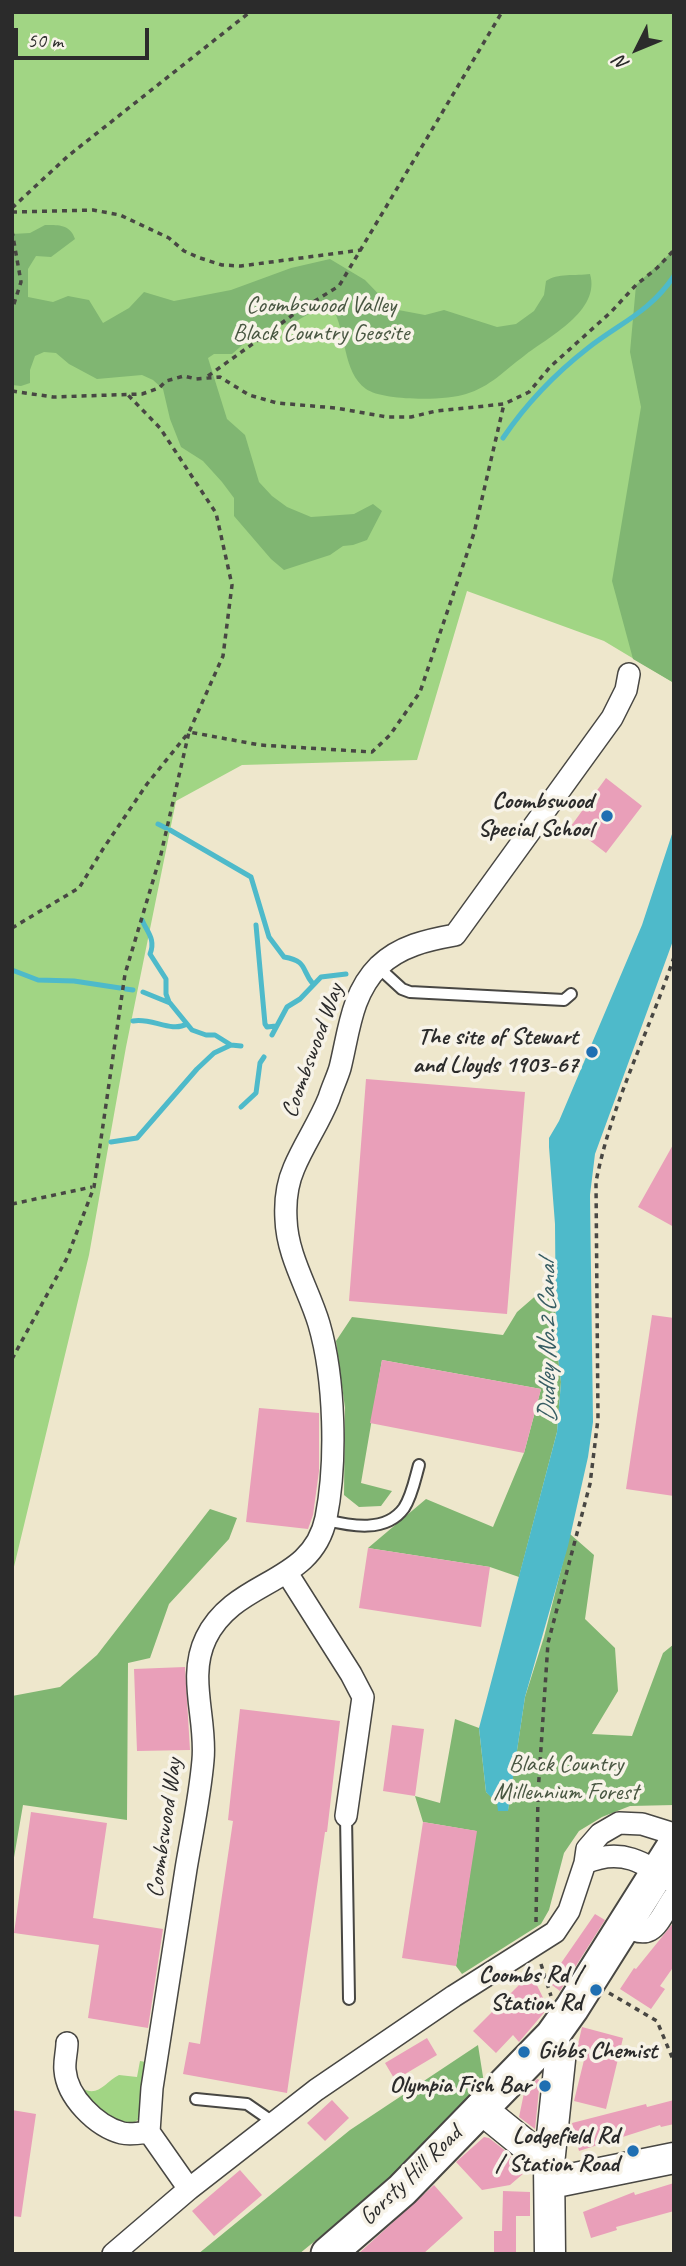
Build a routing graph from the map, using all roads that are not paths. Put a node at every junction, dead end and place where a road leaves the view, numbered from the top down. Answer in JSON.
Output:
{"nodes":[{"id":1,"x":629,"y":674,"type":"dead end"},
{"id":2,"x":378,"y":967,"type":"junction"},
{"id":3,"x":571,"y":994,"type":"dead end"},
{"id":4,"x":419,"y":1465,"type":"dead end"},
{"id":5,"x":326,"y":1520,"type":"junction"},
{"id":6,"x":287,"y":1573,"type":"junction"},
{"id":7,"x":346,"y":1816,"type":"joint"},
{"id":8,"x":585,"y":1863,"type":"junction"},
{"id":9,"x":670,"y":1866,"type":"edge"},
{"id":10,"x":349,"y":1999,"type":"dead end"},
{"id":11,"x":551,"y":2036,"type":"junction"},
{"id":12,"x":68,"y":2043,"type":"dead end"},
{"id":13,"x":196,"y":2099,"type":"dead end"},
{"id":14,"x":481,"y":2108,"type":"junction"},
{"id":15,"x":273,"y":2122,"type":"junction"},
{"id":16,"x":149,"y":2132,"type":"junction"},
{"id":17,"x":674,"y":2158,"type":"edge"},
{"id":18,"x":550,"y":2174,"type":"junction"},
{"id":19,"x":189,"y":2189,"type":"junction"},
{"id":20,"x":113,"y":2254,"type":"edge"},
{"id":21,"x":328,"y":2254,"type":"edge"},
{"id":22,"x":550,"y":2254,"type":"edge"}],
"edges":[{"from":1,"to":2,"type":"street","name":"Coombswood Way"},
{"from":2,"to":3,"type":"lane"},
{"from":2,"to":5,"type":"street","name":"Coombswood Way"},
{"from":4,"to":5,"type":"lane"},
{"from":5,"to":6,"type":"street","name":"Coombswood Way"},
{"from":6,"to":7,"type":"street"},
{"from":6,"to":16,"type":"street","name":"Coombswood Way"},
{"from":7,"to":10,"type":"lane"},
{"from":8,"to":9,"type":"street"},
{"from":8,"to":9,"type":"street"},
{"from":8,"to":15,"type":"street"},
{"from":9,"to":11,"type":"main road","name":"Gorsty Hill Road"},
{"from":11,"to":14,"type":"main road","name":"Gorsty Hill Road"},
{"from":11,"to":18,"type":"street"},
{"from":12,"to":16,"type":"street"},
{"from":13,"to":15,"type":"lane"},
{"from":14,"to":18,"type":"street"},
{"from":14,"to":21,"type":"main road","name":"Gorsty Hill Road"},
{"from":15,"to":19,"type":"street"},
{"from":16,"to":19,"type":"street"},
{"from":17,"to":18,"type":"street"},
{"from":18,"to":22,"type":"street"},
{"from":19,"to":20,"type":"street"}]}
